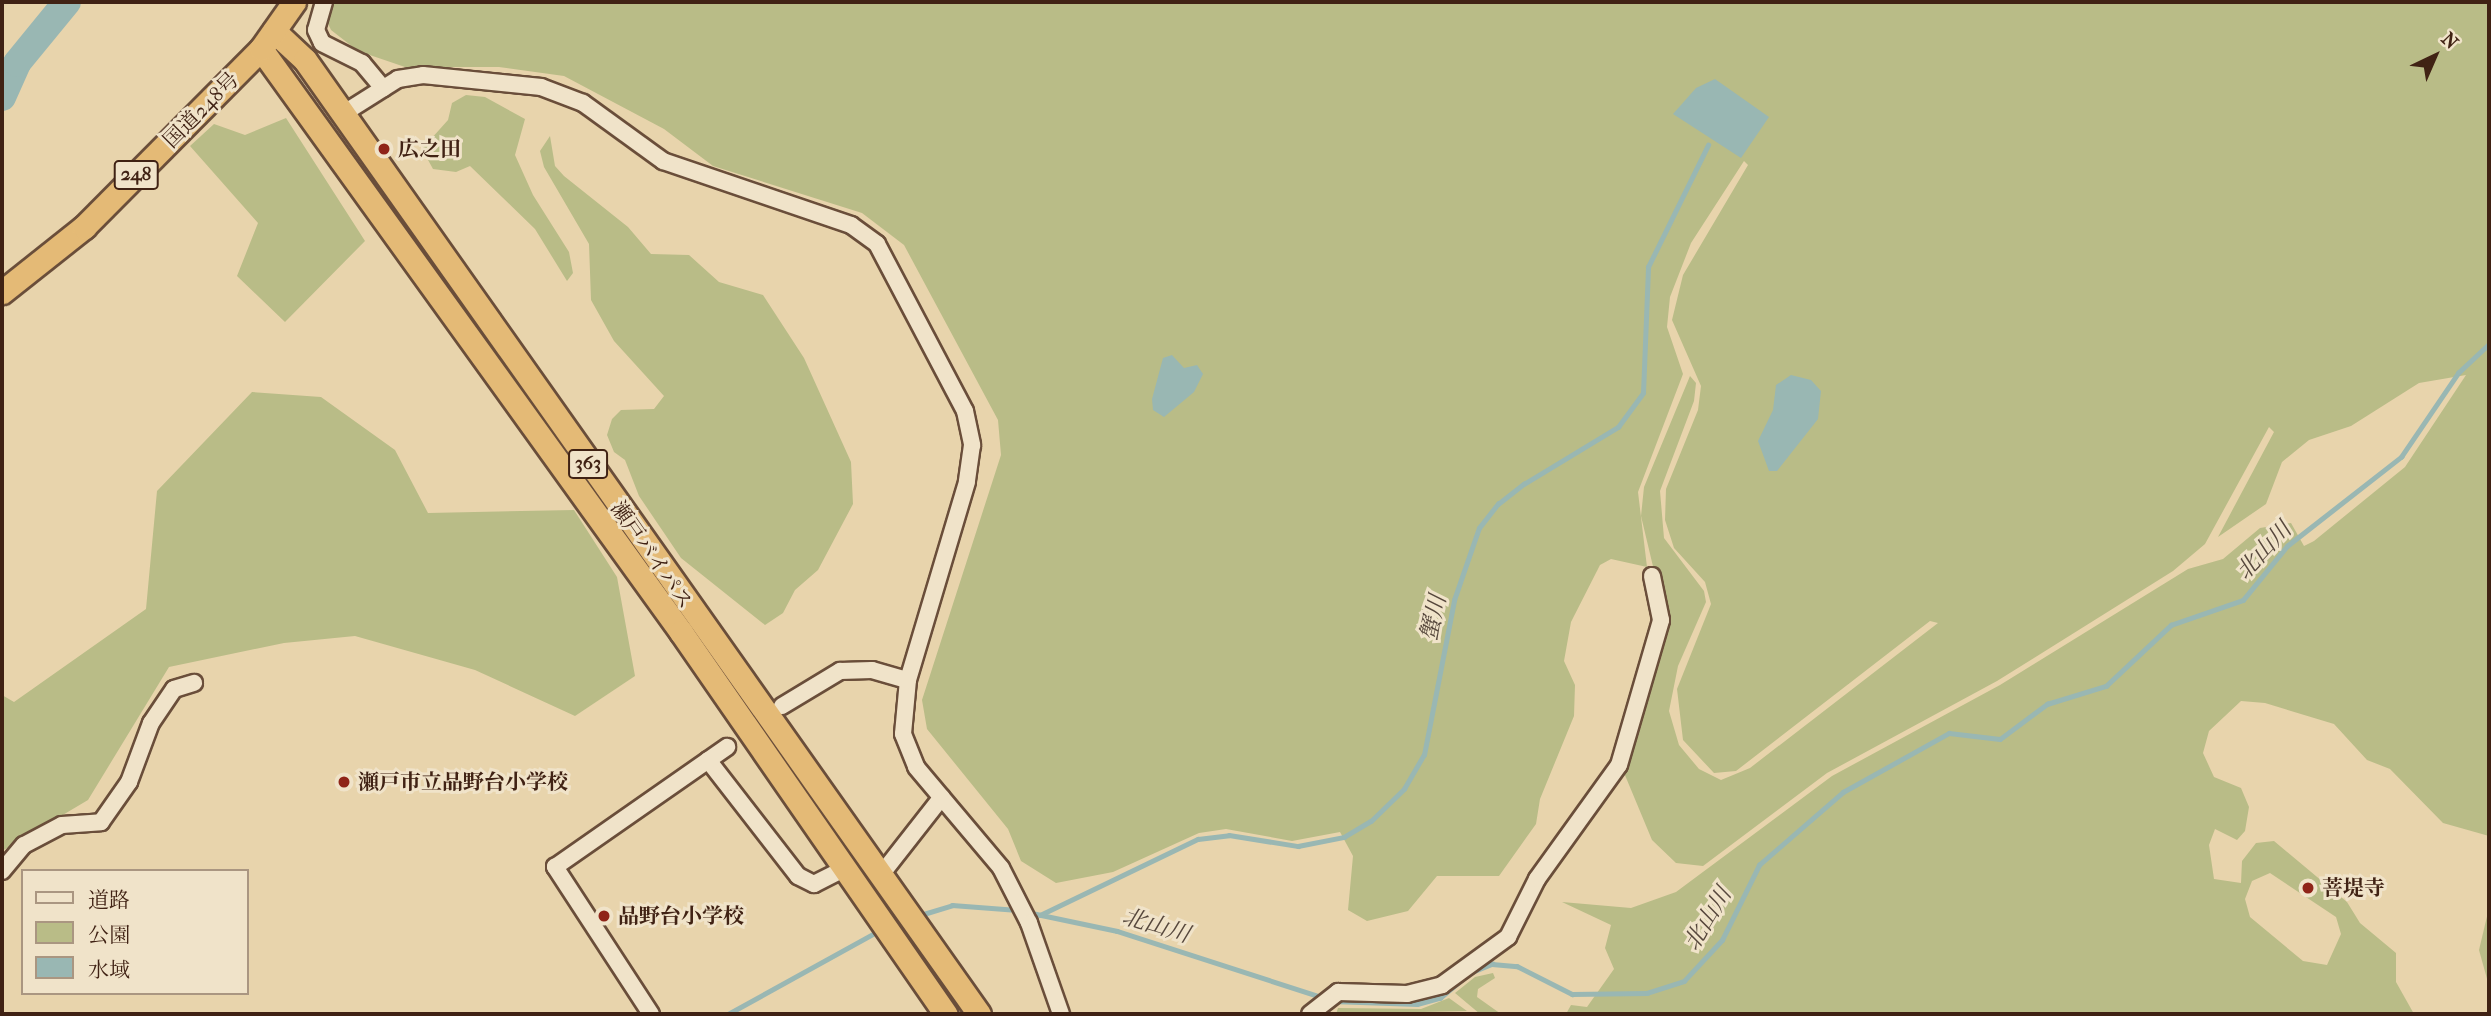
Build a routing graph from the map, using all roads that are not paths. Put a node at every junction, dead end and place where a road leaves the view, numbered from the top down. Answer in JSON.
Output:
{"nodes":[{"id":1,"x":294,"y":2,"type":"edge"},
{"id":2,"x":324,"y":2,"type":"edge"},
{"id":3,"x":267,"y":40,"type":"junction"},
{"id":4,"x":383,"y":88,"type":"junction"},
{"id":5,"x":341,"y":115,"type":"junction"},
{"id":6,"x":2,"y":292,"type":"edge"},
{"id":7,"x":1653,"y":576,"type":"dead end"},
{"id":8,"x":908,"y":680,"type":"junction"},
{"id":9,"x":194,"y":683,"type":"dead end"},
{"id":10,"x":782,"y":706,"type":"dead end"},
{"id":11,"x":727,"y":747,"type":"dead end"},
{"id":12,"x":708,"y":760,"type":"junction"},
{"id":13,"x":942,"y":797,"type":"junction"},
{"id":14,"x":843,"y":869,"type":"junction"},
{"id":15,"x":2,"y":871,"type":"edge"},
{"id":16,"x":880,"y":876,"type":"junction"},
{"id":17,"x":1316,"y":1010,"type":"edge"},
{"id":18,"x":651,"y":1014,"type":"edge"},
{"id":19,"x":946,"y":1014,"type":"edge"},
{"id":20,"x":979,"y":1014,"type":"edge"},
{"id":21,"x":1061,"y":1014,"type":"edge"}],
"edges":[{"from":1,"to":3,"type":"highway","name":"国道248号","number":"248"},
{"from":2,"to":4,"type":"street"},
{"from":3,"to":5,"type":"highway","name":"瀬戸バイパス","number":"363"},
{"from":3,"to":6,"type":"highway","name":"国道248号","number":"248"},
{"from":3,"to":14,"type":"highway","name":"瀬戸バイパス","number":"363"},
{"from":4,"to":5,"type":"street"},
{"from":4,"to":8,"type":"street"},
{"from":5,"to":16,"type":"highway","name":"瀬戸バイパス","number":"363"},
{"from":7,"to":17,"type":"street"},
{"from":8,"to":10,"type":"street"},
{"from":8,"to":13,"type":"street"},
{"from":9,"to":15,"type":"street"},
{"from":11,"to":12,"type":"street"},
{"from":12,"to":14,"type":"street"},
{"from":12,"to":18,"type":"street"},
{"from":13,"to":16,"type":"street"},
{"from":13,"to":21,"type":"street"},
{"from":14,"to":19,"type":"highway","name":"瀬戸バイパス","number":"363"},
{"from":16,"to":20,"type":"highway","name":"瀬戸バイパス","number":"363"}]}
